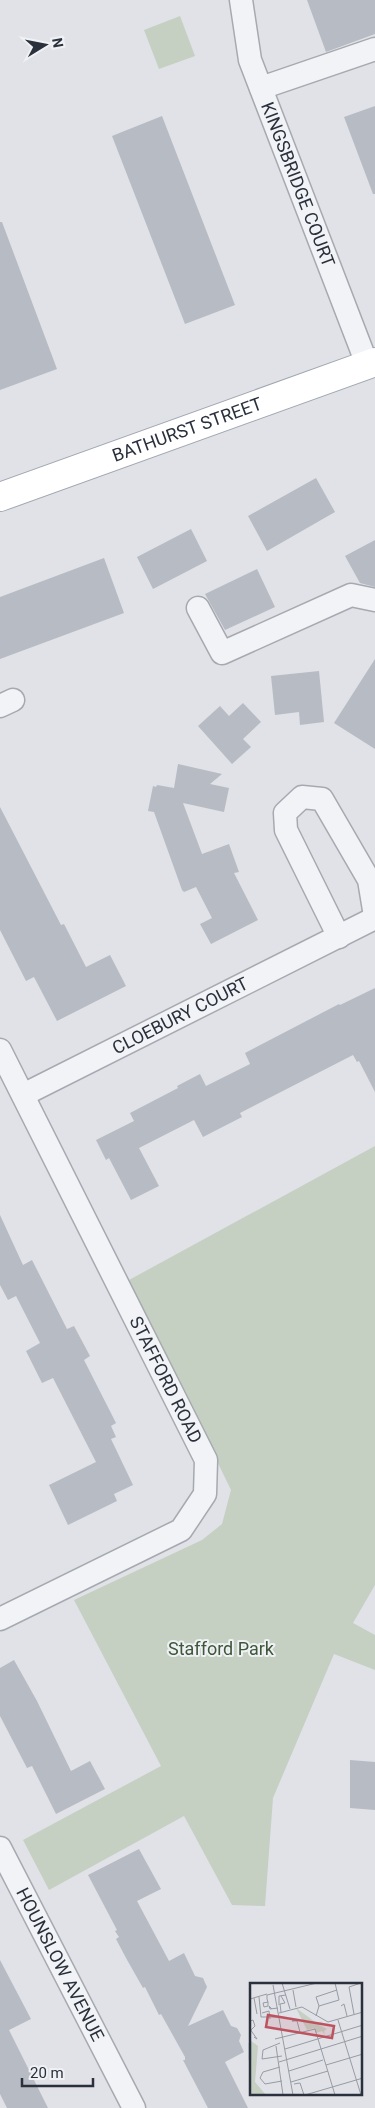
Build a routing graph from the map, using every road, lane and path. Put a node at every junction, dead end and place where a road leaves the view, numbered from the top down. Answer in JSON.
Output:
{"nodes":[{"id":1,"x":241,"y":0,"type":"edge"},
{"id":2,"x":375,"y":49,"type":"edge"},
{"id":3,"x":260,"y":88,"type":"junction"},
{"id":4,"x":371,"y":363,"type":"edge"},
{"id":5,"x":0,"y":497,"type":"edge"},
{"id":6,"x":375,"y":600,"type":"edge"},
{"id":7,"x":198,"y":608,"type":"dead end"},
{"id":8,"x":375,"y":917,"type":"edge"},
{"id":9,"x":339,"y":937,"type":"junction"},
{"id":10,"x":0,"y":1050,"type":"edge"},
{"id":11,"x":23,"y":1095,"type":"junction"},
{"id":12,"x":0,"y":1619,"type":"edge"},
{"id":13,"x":0,"y":1848,"type":"edge"},
{"id":14,"x":134,"y":2108,"type":"edge"}],
"edges":[{"from":1,"to":3,"type":"street","name":"KINGSBRIDGE COURT"},
{"from":2,"to":3,"type":"street"},
{"from":3,"to":4,"type":"street","name":"KINGSBRIDGE COURT"},
{"from":4,"to":5,"type":"main road","name":"BATHURST STREET"},
{"from":6,"to":7,"type":"street"},
{"from":8,"to":9,"type":"street","name":"CLOEBURY COURT"},
{"from":8,"to":9,"type":"street","name":"CLOEBURY COURT"},
{"from":9,"to":11,"type":"street","name":"CLOEBURY COURT"},
{"from":10,"to":11,"type":"street","name":"STAFFORD ROAD"},
{"from":11,"to":12,"type":"street","name":"STAFFORD ROAD"},
{"from":13,"to":14,"type":"street","name":"HOUNSLOW AVENUE"}]}
